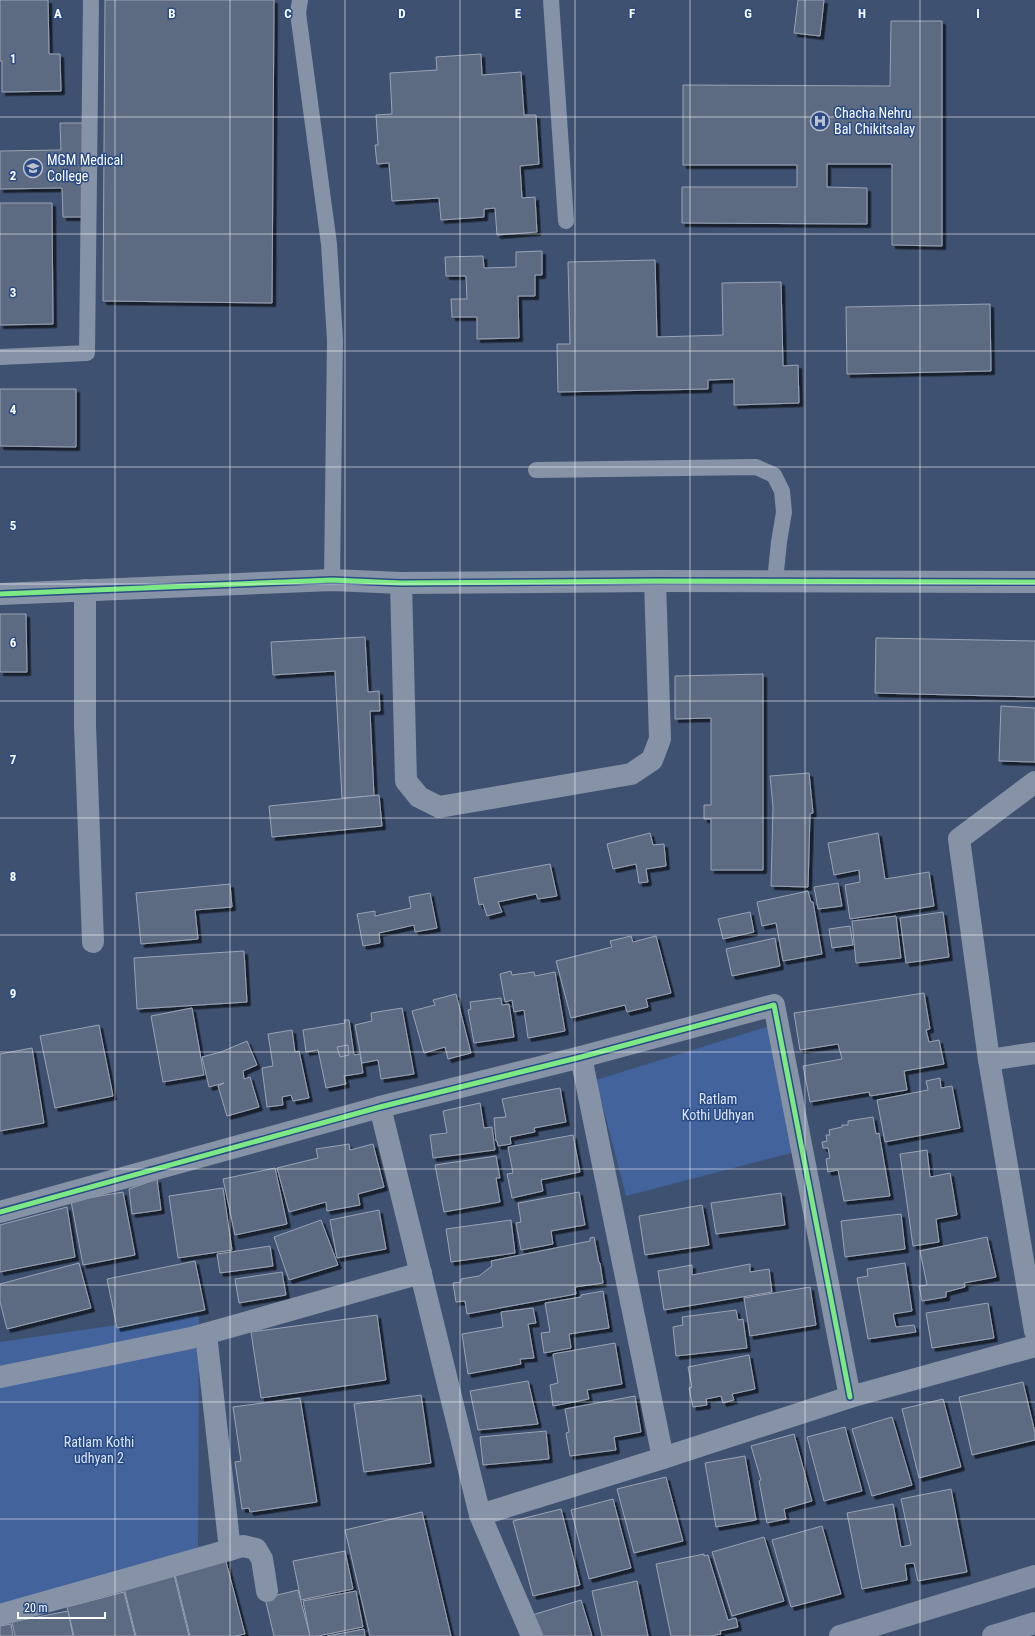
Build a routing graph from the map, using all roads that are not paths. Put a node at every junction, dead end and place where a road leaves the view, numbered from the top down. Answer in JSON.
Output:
{"nodes":[{"id":1,"x":91,"y":0,"type":"edge"},
{"id":2,"x":300,"y":0,"type":"edge"},
{"id":3,"x":551,"y":0,"type":"edge"},
{"id":4,"x":566,"y":221,"type":"dead end"},
{"id":5,"x":0,"y":357,"type":"edge"},
{"id":6,"x":536,"y":470,"type":"dead end"},
{"id":7,"x":332,"y":580,"type":"junction"},
{"id":8,"x":655,"y":581,"type":"junction"},
{"id":9,"x":775,"y":581,"type":"junction"},
{"id":10,"x":1035,"y":582,"type":"edge"},
{"id":11,"x":401,"y":583,"type":"junction"},
{"id":12,"x":85,"y":590,"type":"junction"},
{"id":13,"x":0,"y":594,"type":"edge"},
{"id":14,"x":1035,"y":782,"type":"edge"},
{"id":15,"x":93,"y":942,"type":"dead end"},
{"id":16,"x":1035,"y":1052,"type":"edge"},
{"id":17,"x":581,"y":1057,"type":"junction"},
{"id":18,"x":989,"y":1060,"type":"junction"},
{"id":19,"x":380,"y":1107,"type":"junction"},
{"id":20,"x":0,"y":1212,"type":"edge"},
{"id":21,"x":421,"y":1273,"type":"junction"},
{"id":22,"x":1035,"y":1331,"type":"edge"},
{"id":23,"x":206,"y":1334,"type":"junction"},
{"id":24,"x":1035,"y":1346,"type":"edge"},
{"id":25,"x":0,"y":1377,"type":"edge"},
{"id":26,"x":850,"y":1397,"type":"junction"},
{"id":27,"x":663,"y":1458,"type":"junction"},
{"id":28,"x":480,"y":1514,"type":"junction"},
{"id":29,"x":230,"y":1550,"type":"junction"},
{"id":30,"x":1035,"y":1576,"type":"edge"},
{"id":31,"x":267,"y":1591,"type":"dead end"},
{"id":32,"x":0,"y":1615,"type":"edge"},
{"id":33,"x":1035,"y":1623,"type":"edge"},
{"id":34,"x":532,"y":1636,"type":"edge"},
{"id":35,"x":840,"y":1636,"type":"edge"},
{"id":36,"x":993,"y":1636,"type":"edge"}],
"edges":[{"from":1,"to":5,"type":"lane"},
{"from":2,"to":7,"type":"lane"},
{"from":3,"to":4,"type":"lane"},
{"from":6,"to":9,"type":"lane"},
{"from":7,"to":11,"type":"street"},
{"from":7,"to":12,"type":"street"},
{"from":8,"to":9,"type":"street"},
{"from":8,"to":11,"type":"street"},
{"from":8,"to":11,"type":"street"},
{"from":9,"to":10,"type":"street"},
{"from":12,"to":13,"type":"street"},
{"from":12,"to":15,"type":"street"},
{"from":14,"to":18,"type":"street"},
{"from":16,"to":18,"type":"street"},
{"from":17,"to":19,"type":"street"},
{"from":17,"to":26,"type":"street"},
{"from":17,"to":27,"type":"street"},
{"from":18,"to":22,"type":"street"},
{"from":19,"to":20,"type":"street"},
{"from":19,"to":21,"type":"street"},
{"from":21,"to":23,"type":"street"},
{"from":21,"to":28,"type":"street"},
{"from":23,"to":25,"type":"street"},
{"from":23,"to":29,"type":"street"},
{"from":24,"to":26,"type":"street"},
{"from":26,"to":27,"type":"street"},
{"from":27,"to":28,"type":"street"},
{"from":28,"to":34,"type":"street"},
{"from":29,"to":31,"type":"street"},
{"from":29,"to":32,"type":"street"},
{"from":30,"to":35,"type":"main road"},
{"from":33,"to":36,"type":"main road"}]}
